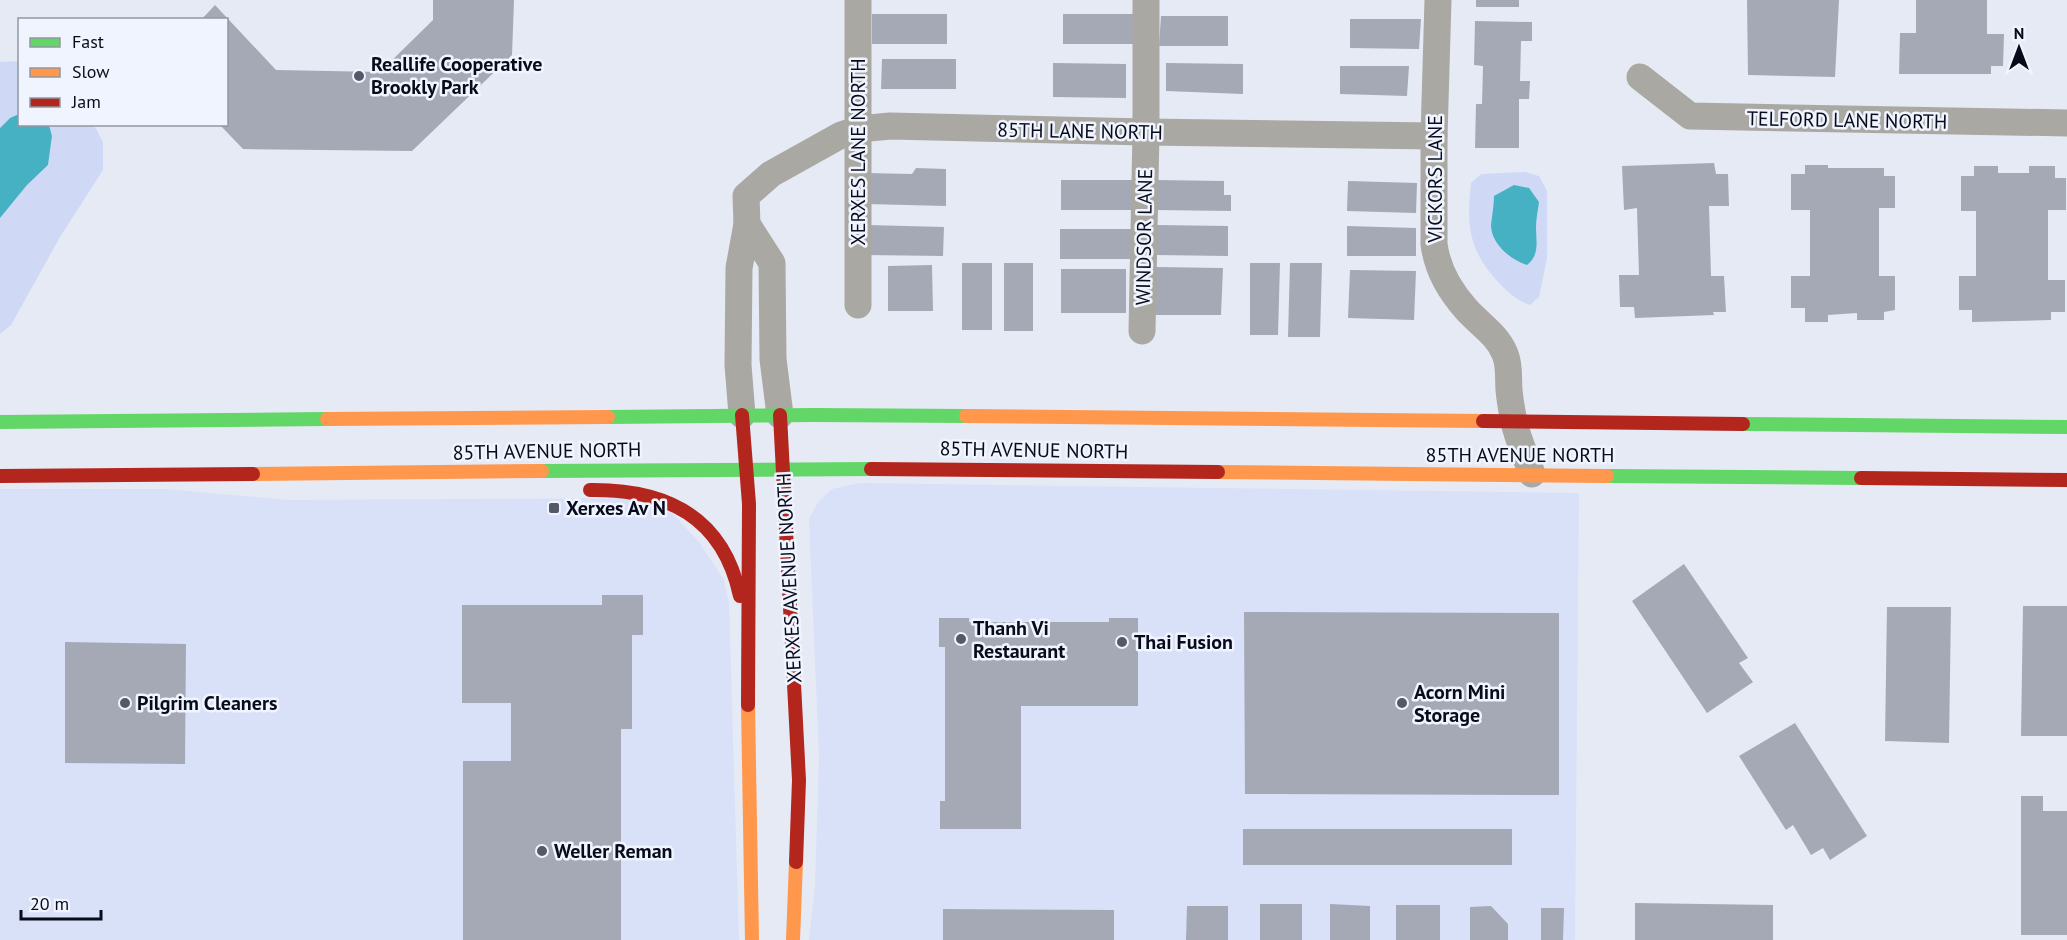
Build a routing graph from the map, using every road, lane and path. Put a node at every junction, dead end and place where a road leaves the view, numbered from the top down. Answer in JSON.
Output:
{"nodes":[{"id":1,"x":858,"y":0,"type":"edge"},
{"id":2,"x":1146,"y":0,"type":"edge"},
{"id":3,"x":1438,"y":0,"type":"edge"},
{"id":4,"x":1640,"y":77,"type":"dead end"},
{"id":5,"x":2067,"y":123,"type":"edge"},
{"id":6,"x":859,"y":129,"type":"junction"},
{"id":7,"x":1146,"y":132,"type":"junction"},
{"id":8,"x":1434,"y":136,"type":"junction"},
{"id":9,"x":746,"y":196,"type":"joint"},
{"id":10,"x":747,"y":224,"type":"junction"},
{"id":11,"x":858,"y":305,"type":"dead end"},
{"id":12,"x":1142,"y":331,"type":"dead end"},
{"id":13,"x":742,"y":415,"type":"junction"},
{"id":14,"x":780,"y":415,"type":"junction"},
{"id":15,"x":0,"y":422,"type":"edge"},
{"id":16,"x":1514,"y":423,"type":"junction"},
{"id":17,"x":2067,"y":427,"type":"edge"},
{"id":18,"x":747,"y":468,"type":"junction"},
{"id":19,"x":783,"y":468,"type":"junction"},
{"id":20,"x":411,"y":471,"type":"junction"},
{"id":21,"x":1532,"y":474,"type":"junction"},
{"id":22,"x":0,"y":476,"type":"edge"},
{"id":23,"x":2067,"y":480,"type":"edge"},
{"id":24,"x":466,"y":486,"type":"dead end"},
{"id":25,"x":572,"y":490,"type":"dead end"},
{"id":26,"x":748,"y":625,"type":"junction"},
{"id":27,"x":752,"y":940,"type":"edge"},
{"id":28,"x":793,"y":940,"type":"edge"}],
"edges":[{"from":1,"to":6,"type":"street","name":"XERXES LANE NORTH"},
{"from":2,"to":7,"type":"street","name":"WINDSOR LANE"},
{"from":3,"to":8,"type":"street","name":"VICKORS LANE"},
{"from":4,"to":5,"type":"street","name":"TELFORD LANE NORTH"},
{"from":6,"to":7,"type":"street","name":"85TH LANE NORTH"},
{"from":6,"to":9,"type":"street","name":"85TH LANE NORTH"},
{"from":6,"to":11,"type":"street","name":"XERXES LANE NORTH"},
{"from":7,"to":8,"type":"street","name":"85TH LANE NORTH"},
{"from":7,"to":12,"type":"street","name":"WINDSOR LANE"},
{"from":8,"to":16,"type":"street","name":"VICKORS LANE"},
{"from":9,"to":10,"type":"street","name":"XERXES AVENUE NORTH"},
{"from":10,"to":13,"type":"street","name":"XERXES AVENUE NORTH"},
{"from":10,"to":14,"type":"street","name":"XERXES AVENUE NORTH"},
{"from":13,"to":14,"type":"main road","name":"85TH AVENUE NORTH"},
{"from":13,"to":15,"type":"main road","name":"85TH AVENUE NORTH"},
{"from":13,"to":18,"type":"main road","name":"XERXES AVENUE NORTH"},
{"from":14,"to":16,"type":"main road","name":"85TH AVENUE NORTH"},
{"from":14,"to":19,"type":"main road","name":"XERXES AVENUE NORTH"},
{"from":16,"to":17,"type":"main road","name":"85TH AVENUE NORTH"},
{"from":16,"to":21,"type":"street","name":"VICKORS LANE"},
{"from":18,"to":19,"type":"main road","name":"85TH AVENUE NORTH"},
{"from":18,"to":20,"type":"main road","name":"85TH AVENUE NORTH"},
{"from":18,"to":26,"type":"main road","name":"XERXES AVENUE NORTH"},
{"from":19,"to":21,"type":"main road","name":"85TH AVENUE NORTH"},
{"from":19,"to":28,"type":"main road","name":"XERXES AVENUE NORTH"},
{"from":20,"to":22,"type":"main road","name":"85TH AVENUE NORTH"},
{"from":20,"to":24,"type":"main road"},
{"from":21,"to":23,"type":"main road","name":"85TH AVENUE NORTH"},
{"from":25,"to":26,"type":"main road"},
{"from":26,"to":27,"type":"main road","name":"XERXES AVENUE NORTH"}]}
